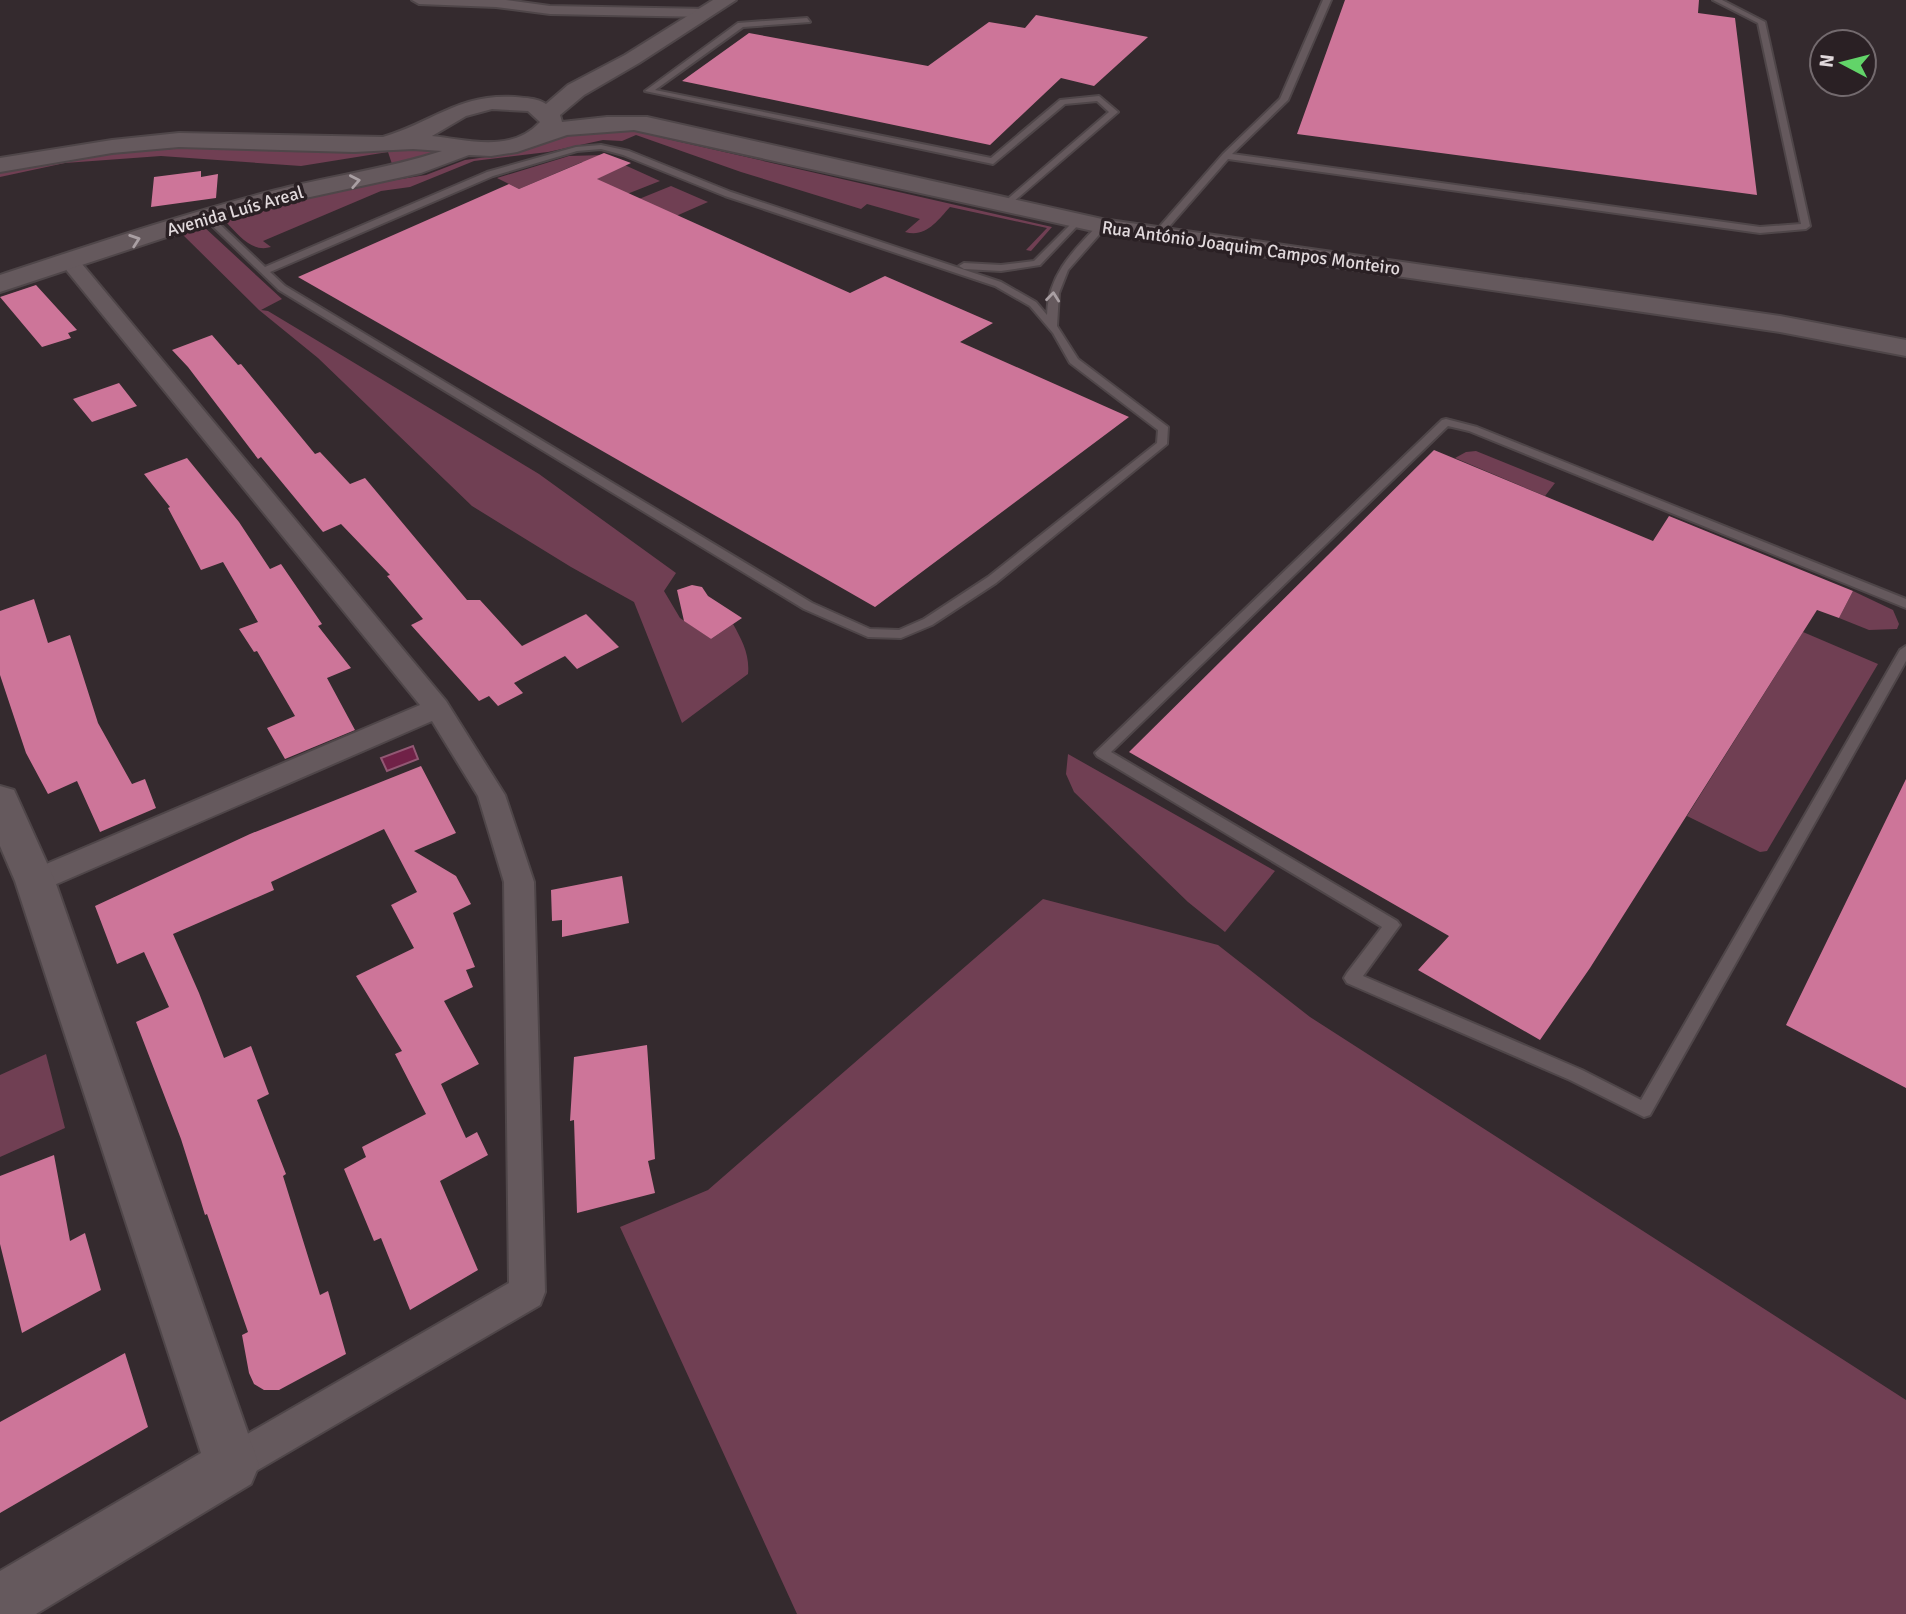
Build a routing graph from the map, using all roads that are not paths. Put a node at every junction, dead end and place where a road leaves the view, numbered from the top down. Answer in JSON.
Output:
{"nodes":[{"id":1,"x":419,"y":0,"type":"edge"},
{"id":2,"x":726,"y":0,"type":"edge"},
{"id":3,"x":1327,"y":0,"type":"edge"},
{"id":4,"x":1717,"y":0,"type":"edge"},
{"id":5,"x":708,"y":13,"type":"junction"},
{"id":6,"x":807,"y":20,"type":"dead end"},
{"id":7,"x":576,"y":90,"type":"junction"},
{"id":8,"x":509,"y":101,"type":"junction"},
{"id":9,"x":446,"y":118,"type":"junction"},
{"id":10,"x":546,"y":121,"type":"junction"},
{"id":11,"x":384,"y":144,"type":"junction"},
{"id":12,"x":462,"y":147,"type":"junction"},
{"id":13,"x":1226,"y":156,"type":"junction"},
{"id":14,"x":0,"y":165,"type":"edge"},
{"id":15,"x":1006,"y":205,"type":"junction"},
{"id":16,"x":206,"y":216,"type":"junction"},
{"id":17,"x":1089,"y":224,"type":"junction"},
{"id":18,"x":1157,"y":235,"type":"junction"},
{"id":19,"x":70,"y":262,"type":"junction"},
{"id":20,"x":940,"y":263,"type":"junction"},
{"id":21,"x":264,"y":271,"type":"junction"},
{"id":22,"x":0,"y":284,"type":"edge"},
{"id":23,"x":1052,"y":327,"type":"junction"},
{"id":24,"x":1906,"y":348,"type":"edge"},
{"id":25,"x":1906,"y":604,"type":"edge"},
{"id":26,"x":1906,"y":650,"type":"edge"},
{"id":27,"x":437,"y":708,"type":"junction"},
{"id":28,"x":0,"y":800,"type":"edge"},
{"id":29,"x":34,"y":881,"type":"junction"},
{"id":30,"x":232,"y":1465,"type":"junction"},
{"id":31,"x":0,"y":1604,"type":"edge"}],
"edges":[{"from":1,"to":5,"type":"street"},
{"from":2,"to":5,"type":"street"},
{"from":3,"to":13,"type":"lane"},
{"from":4,"to":13,"type":"lane"},
{"from":5,"to":7,"type":"street"},
{"from":6,"to":15,"type":"lane"},
{"from":7,"to":8,"type":"street"},
{"from":7,"to":10,"type":"street"},
{"from":8,"to":9,"type":"street"},
{"from":8,"to":10,"type":"street"},
{"from":9,"to":11,"type":"street"},
{"from":9,"to":12,"type":"street"},
{"from":10,"to":12,"type":"street"},
{"from":10,"to":15,"type":"street","name":"Rua António Joaquim Campos Monteiro"},
{"from":11,"to":12,"type":"street"},
{"from":11,"to":14,"type":"street"},
{"from":16,"to":12,"type":"street","name":"Avenida Luís Areal","one_way":true},
{"from":13,"to":18,"type":"lane"},
{"from":15,"to":17,"type":"street","name":"Rua António Joaquim Campos Monteiro"},
{"from":19,"to":16,"type":"street","name":"Avenida Luís Areal","one_way":true},
{"from":16,"to":21,"type":"lane"},
{"from":17,"to":18,"type":"street","name":"Rua António Joaquim Campos Monteiro"},
{"from":17,"to":20,"type":"lane"},
{"from":23,"to":17,"type":"lane","one_way":true},
{"from":18,"to":24,"type":"street","name":"Rua António Joaquim Campos Monteiro"},
{"from":19,"to":22,"type":"street","name":"Avenida Luís Areal"},
{"from":19,"to":27,"type":"street"},
{"from":20,"to":21,"type":"lane"},
{"from":20,"to":23,"type":"lane"},
{"from":21,"to":23,"type":"lane"},
{"from":25,"to":26,"type":"lane"},
{"from":27,"to":29,"type":"street"},
{"from":27,"to":30,"type":"street"},
{"from":28,"to":29,"type":"street"},
{"from":29,"to":30,"type":"street"},
{"from":30,"to":31,"type":"street"}]}
